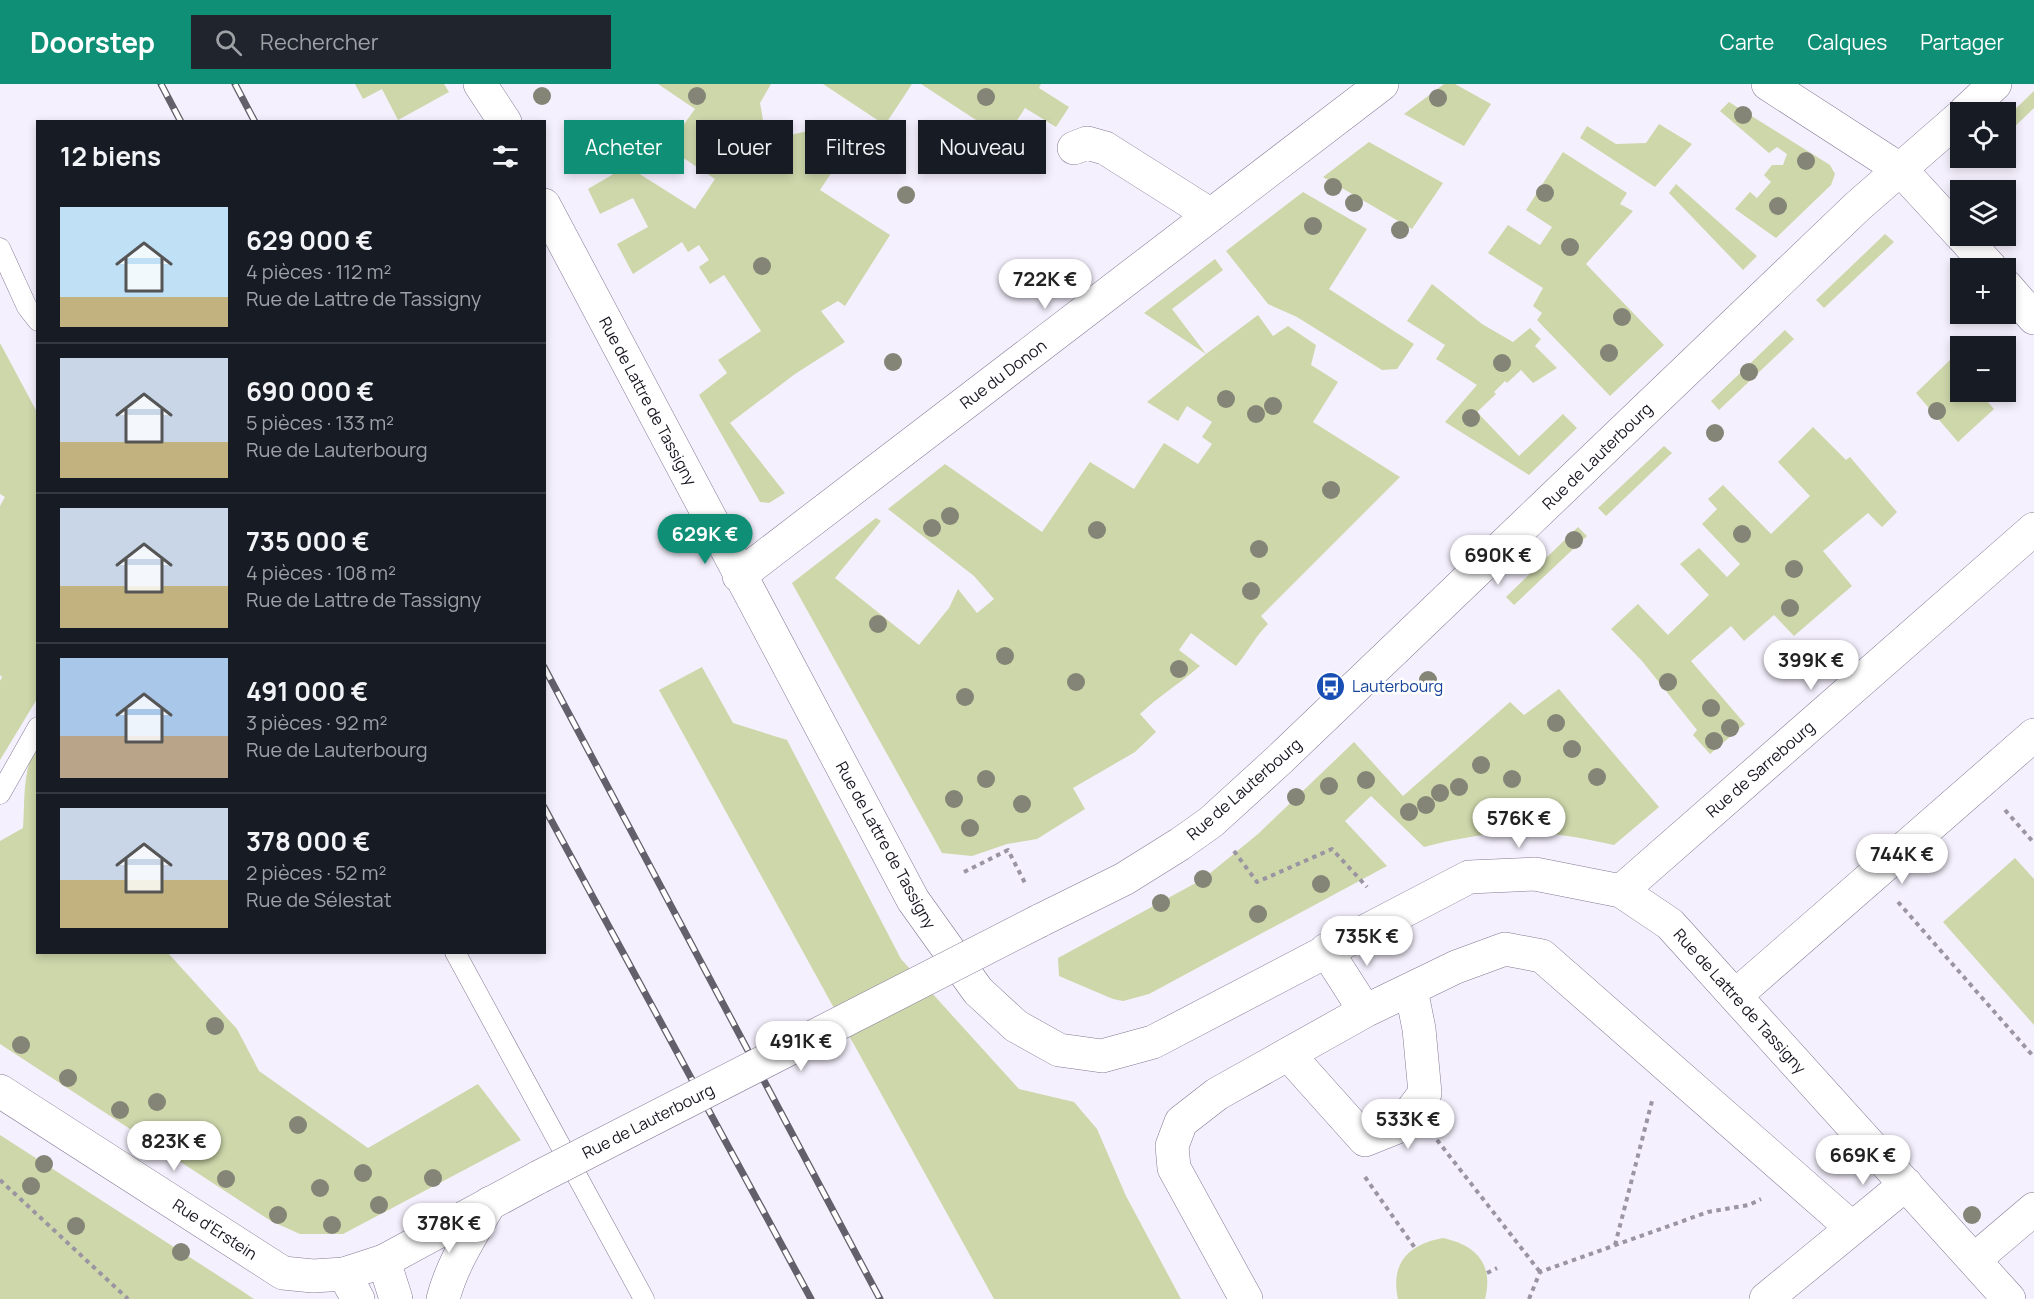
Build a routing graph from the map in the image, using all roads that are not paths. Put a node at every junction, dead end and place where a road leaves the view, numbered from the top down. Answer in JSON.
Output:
{"nodes":[{"id":1,"x":1382,"y":84,"type":"edge"},
{"id":2,"x":1768,"y":84,"type":"edge"},
{"id":3,"x":1995,"y":84,"type":"edge"},
{"id":4,"x":483,"y":86,"type":"edge"},
{"id":5,"x":1976,"y":102,"type":"edge"},
{"id":6,"x":504,"y":120,"type":"edge"},
{"id":7,"x":1950,"y":126,"type":"edge"},
{"id":8,"x":1074,"y":148,"type":"dead end"},
{"id":9,"x":1901,"y":170,"type":"junction"},
{"id":10,"x":546,"y":209,"type":"edge"},
{"id":11,"x":1211,"y":215,"type":"junction"},
{"id":12,"x":1950,"y":223,"type":"edge"},
{"id":13,"x":1971,"y":246,"type":"edge"},
{"id":14,"x":0,"y":248,"type":"edge"},
{"id":15,"x":1981,"y":258,"type":"edge"},
{"id":16,"x":2016,"y":297,"type":"edge"},
{"id":17,"x":36,"y":318,"type":"edge"},
{"id":18,"x":2034,"y":318,"type":"edge"},
{"id":19,"x":2034,"y":529,"type":"edge"},
{"id":20,"x":739,"y":576,"type":"junction"},
{"id":21,"x":36,"y":731,"type":"edge"},
{"id":22,"x":2034,"y":735,"type":"edge"},
{"id":23,"x":0,"y":794,"type":"edge"},
{"id":24,"x":1621,"y":891,"type":"junction"},
{"id":25,"x":1326,"y":950,"type":"junction"},
{"id":26,"x":456,"y":954,"type":"edge"},
{"id":27,"x":1411,"y":989,"type":"junction"},
{"id":28,"x":1736,"y":996,"type":"junction"},
{"id":29,"x":1365,"y":1011,"type":"junction"},
{"id":30,"x":1288,"y":1054,"type":"junction"},
{"id":31,"x":0,"y":1091,"type":"edge"},
{"id":32,"x":1906,"y":1184,"type":"junction"},
{"id":33,"x":490,"y":1203,"type":"junction"},
{"id":34,"x":2034,"y":1209,"type":"edge"},
{"id":35,"x":1852,"y":1228,"type":"junction"},
{"id":36,"x":1974,"y":1260,"type":"junction"},
{"id":37,"x":384,"y":1261,"type":"junction"},
{"id":38,"x":351,"y":1286,"type":"edge"},
{"id":39,"x":396,"y":1299,"type":"edge"},
{"id":40,"x":443,"y":1299,"type":"edge"},
{"id":41,"x":644,"y":1299,"type":"edge"},
{"id":42,"x":1246,"y":1299,"type":"edge"},
{"id":43,"x":1766,"y":1299,"type":"edge"},
{"id":44,"x":2009,"y":1299,"type":"edge"}],
"edges":[{"from":1,"to":11,"type":"street","name":"Rue du Donon"},
{"from":2,"to":9,"type":"street"},
{"from":3,"to":5,"type":"street"},
{"from":4,"to":6,"type":"street"},
{"from":7,"to":9,"type":"street","name":"Rue de Lauterbourg"},
{"from":8,"to":11,"type":"street"},
{"from":9,"to":12,"type":"street"},
{"from":9,"to":33,"type":"street","name":"Rue de Lauterbourg","bridge":true},
{"from":10,"to":20,"type":"street","name":"Rue de Lattre de Tassigny"},
{"from":11,"to":20,"type":"street","name":"Rue du Donon"},
{"from":13,"to":15,"type":"street"},
{"from":14,"to":17,"type":"lane"},
{"from":16,"to":18,"type":"street"},
{"from":19,"to":24,"type":"street","name":"Rue de Sarrebourg"},
{"from":20,"to":25,"type":"street","name":"Rue de Lattre de Tassigny"},
{"from":21,"to":23,"type":"lane"},
{"from":22,"to":28,"type":"street"},
{"from":24,"to":25,"type":"street","name":"Rue de Lattre de Tassigny"},
{"from":24,"to":28,"type":"street","name":"Rue de Lattre de Tassigny"},
{"from":25,"to":29,"type":"street"},
{"from":26,"to":41,"type":"lane"},
{"from":27,"to":29,"type":"street"},
{"from":27,"to":30,"type":"street"},
{"from":27,"to":35,"type":"street"},
{"from":28,"to":32,"type":"street","name":"Rue de Lattre de Tassigny"},
{"from":29,"to":30,"type":"street"},
{"from":30,"to":42,"type":"street"},
{"from":31,"to":38,"type":"street","name":"Rue d'Erstein"},
{"from":32,"to":35,"type":"street"},
{"from":32,"to":36,"type":"street","name":"Rue de Lattre de Tassigny"},
{"from":33,"to":37,"type":"street","name":"Rue de Lauterbourg"},
{"from":33,"to":40,"type":"street"},
{"from":34,"to":36,"type":"street"},
{"from":35,"to":43,"type":"street"},
{"from":36,"to":44,"type":"street","name":"Rue de Lattre de Tassigny"},
{"from":37,"to":38,"type":"street","name":"Rue d'Erstein"},
{"from":37,"to":39,"type":"street"}]}
